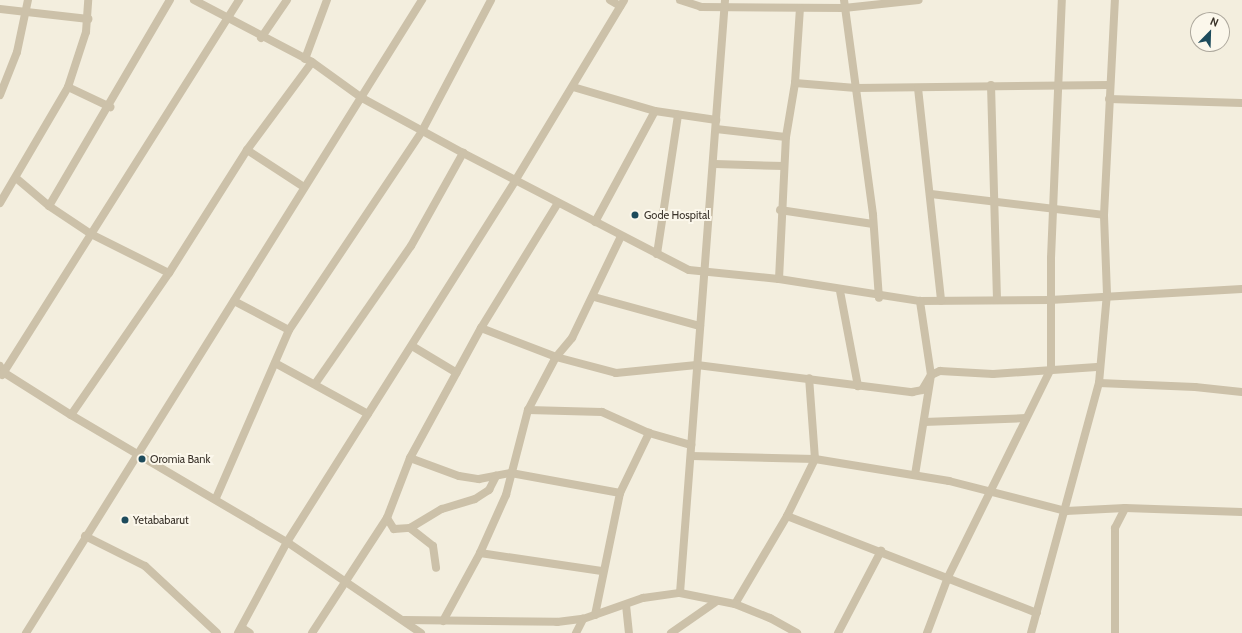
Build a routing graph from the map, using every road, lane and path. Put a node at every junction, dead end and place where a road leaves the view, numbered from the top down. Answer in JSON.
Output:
{"nodes":[{"id":1,"x":28,"y":0,"type":"edge"},
{"id":2,"x":88,"y":0,"type":"edge"},
{"id":3,"x":170,"y":0,"type":"edge"},
{"id":4,"x":194,"y":0,"type":"edge"},
{"id":5,"x":232,"y":0,"type":"edge"},
{"id":6,"x":239,"y":0,"type":"edge"},
{"id":7,"x":287,"y":0,"type":"edge"},
{"id":8,"x":327,"y":0,"type":"edge"},
{"id":9,"x":422,"y":0,"type":"edge"},
{"id":10,"x":491,"y":0,"type":"edge"},
{"id":11,"x":610,"y":0,"type":"edge"},
{"id":12,"x":680,"y":0,"type":"edge"},
{"id":13,"x":919,"y":0,"type":"edge"},
{"id":14,"x":1062,"y":0,"type":"edge"},
{"id":15,"x":1115,"y":0,"type":"edge"},
{"id":16,"x":622,"y":3,"type":"edge"},
{"id":17,"x":725,"y":3,"type":"edge"},
{"id":18,"x":844,"y":4,"type":"edge"},
{"id":19,"x":0,"y":8,"type":"edge"},
{"id":20,"x":800,"y":8,"type":"junction"},
{"id":21,"x":26,"y":11,"type":"junction"},
{"id":22,"x":232,"y":12,"type":"junction"},
{"id":23,"x":88,"y":19,"type":"junction"},
{"id":24,"x":227,"y":20,"type":"junction"},
{"id":25,"x":261,"y":38,"type":"junction"},
{"id":26,"x":308,"y":60,"type":"junction"},
{"id":27,"x":795,"y":83,"type":"junction"},
{"id":28,"x":991,"y":85,"type":"junction"},
{"id":29,"x":1109,"y":85,"type":"junction"},
{"id":30,"x":1061,"y":86,"type":"junction"},
{"id":31,"x":68,"y":87,"type":"junction"},
{"id":32,"x":573,"y":87,"type":"junction"},
{"id":33,"x":856,"y":88,"type":"junction"},
{"id":34,"x":918,"y":88,"type":"junction"},
{"id":35,"x":0,"y":94,"type":"edge"},
{"id":36,"x":362,"y":98,"type":"junction"},
{"id":37,"x":1109,"y":99,"type":"junction"},
{"id":38,"x":1242,"y":103,"type":"edge"},
{"id":39,"x":110,"y":107,"type":"junction"},
{"id":40,"x":655,"y":110,"type":"junction"},
{"id":41,"x":678,"y":115,"type":"junction"},
{"id":42,"x":716,"y":125,"type":"junction"},
{"id":43,"x":422,"y":130,"type":"junction"},
{"id":44,"x":786,"y":136,"type":"junction"},
{"id":45,"x":247,"y":150,"type":"junction"},
{"id":46,"x":463,"y":153,"type":"junction"},
{"id":47,"x":715,"y":164,"type":"junction"},
{"id":48,"x":784,"y":166,"type":"junction"},
{"id":49,"x":16,"y":178,"type":"junction"},
{"id":50,"x":515,"y":181,"type":"junction"},
{"id":51,"x":304,"y":187,"type":"junction"},
{"id":52,"x":931,"y":194,"type":"junction"},
{"id":53,"x":995,"y":200,"type":"junction"},
{"id":54,"x":558,"y":203,"type":"junction"},
{"id":55,"x":0,"y":204,"type":"edge"},
{"id":56,"x":49,"y":206,"type":"junction"},
{"id":57,"x":1054,"y":208,"type":"junction"},
{"id":58,"x":780,"y":210,"type":"junction"},
{"id":59,"x":1104,"y":215,"type":"junction"},
{"id":60,"x":595,"y":222,"type":"junction"},
{"id":61,"x":873,"y":224,"type":"junction"},
{"id":62,"x":91,"y":234,"type":"junction"},
{"id":63,"x":621,"y":236,"type":"junction"},
{"id":64,"x":657,"y":254,"type":"junction"},
{"id":65,"x":169,"y":273,"type":"junction"},
{"id":66,"x":706,"y":273,"type":"junction"},
{"id":67,"x":779,"y":279,"type":"junction"},
{"id":68,"x":1242,"y":288,"type":"edge"},
{"id":69,"x":840,"y":291,"type":"junction"},
{"id":70,"x":1107,"y":294,"type":"junction"},
{"id":71,"x":594,"y":297,"type":"junction"},
{"id":72,"x":879,"y":298,"type":"junction"},
{"id":73,"x":997,"y":300,"type":"junction"},
{"id":74,"x":1050,"y":300,"type":"junction"},
{"id":75,"x":234,"y":301,"type":"junction"},
{"id":76,"x":920,"y":301,"type":"junction"},
{"id":77,"x":941,"y":301,"type":"junction"},
{"id":78,"x":700,"y":326,"type":"junction"},
{"id":79,"x":481,"y":328,"type":"junction"},
{"id":80,"x":289,"y":330,"type":"junction"},
{"id":81,"x":412,"y":346,"type":"junction"},
{"id":82,"x":556,"y":357,"type":"junction"},
{"id":83,"x":275,"y":363,"type":"junction"},
{"id":84,"x":697,"y":365,"type":"junction"},
{"id":85,"x":1098,"y":367,"type":"junction"},
{"id":86,"x":1051,"y":369,"type":"junction"},
{"id":87,"x":1,"y":372,"type":"edge"},
{"id":88,"x":457,"y":373,"type":"junction"},
{"id":89,"x":931,"y":375,"type":"junction"},
{"id":90,"x":809,"y":378,"type":"junction"},
{"id":91,"x":315,"y":384,"type":"junction"},
{"id":92,"x":1099,"y":384,"type":"junction"},
{"id":93,"x":858,"y":386,"type":"junction"},
{"id":94,"x":1242,"y":392,"type":"edge"},
{"id":95,"x":528,"y":410,"type":"junction"},
{"id":96,"x":368,"y":414,"type":"junction"},
{"id":97,"x":72,"y":415,"type":"junction"},
{"id":98,"x":1026,"y":418,"type":"junction"},
{"id":99,"x":924,"y":422,"type":"junction"},
{"id":100,"x":649,"y":433,"type":"junction"},
{"id":101,"x":691,"y":445,"type":"junction"},
{"id":102,"x":136,"y":454,"type":"junction"},
{"id":103,"x":691,"y":456,"type":"junction"},
{"id":104,"x":410,"y":458,"type":"junction"},
{"id":105,"x":815,"y":459,"type":"junction"},
{"id":106,"x":511,"y":473,"type":"junction"},
{"id":107,"x":915,"y":475,"type":"junction"},
{"id":108,"x":496,"y":476,"type":"junction"},
{"id":109,"x":990,"y":490,"type":"junction"},
{"id":110,"x":620,"y":493,"type":"junction"},
{"id":111,"x":216,"y":498,"type":"junction"},
{"id":112,"x":1125,"y":508,"type":"junction"},
{"id":113,"x":1066,"y":511,"type":"junction"},
{"id":114,"x":1242,"y":512,"type":"edge"},
{"id":115,"x":787,"y":516,"type":"junction"},
{"id":116,"x":387,"y":518,"type":"junction"},
{"id":117,"x":410,"y":528,"type":"junction"},
{"id":118,"x":85,"y":536,"type":"junction"},
{"id":119,"x":287,"y":542,"type":"junction"},
{"id":120,"x":881,"y":551,"type":"junction"},
{"id":121,"x":480,"y":553,"type":"junction"},
{"id":122,"x":436,"y":568,"type":"dead end"},
{"id":123,"x":602,"y":571,"type":"junction"},
{"id":124,"x":948,"y":577,"type":"junction"},
{"id":125,"x":344,"y":581,"type":"junction"},
{"id":126,"x":680,"y":593,"type":"junction"},
{"id":127,"x":717,"y":601,"type":"junction"},
{"id":128,"x":626,"y":604,"type":"junction"},
{"id":129,"x":735,"y":604,"type":"junction"},
{"id":130,"x":1038,"y":613,"type":"junction"},
{"id":131,"x":595,"y":615,"type":"junction"},
{"id":132,"x":584,"y":619,"type":"junction"},
{"id":133,"x":401,"y":620,"type":"junction"},
{"id":134,"x":442,"y":621,"type":"junction"},
{"id":135,"x":240,"y":630,"type":"edge"},
{"id":136,"x":26,"y":633,"type":"edge"},
{"id":137,"x":217,"y":633,"type":"edge"},
{"id":138,"x":250,"y":633,"type":"edge"},
{"id":139,"x":312,"y":633,"type":"edge"},
{"id":140,"x":421,"y":633,"type":"edge"},
{"id":141,"x":576,"y":633,"type":"edge"},
{"id":142,"x":629,"y":633,"type":"edge"},
{"id":143,"x":672,"y":633,"type":"edge"},
{"id":144,"x":797,"y":633,"type":"edge"},
{"id":145,"x":838,"y":633,"type":"edge"},
{"id":146,"x":927,"y":633,"type":"edge"},
{"id":147,"x":1031,"y":633,"type":"edge"},
{"id":148,"x":1115,"y":633,"type":"edge"}],
"edges":[{"from":1,"to":21,"type":"street"},
{"from":2,"to":23,"type":"street"},
{"from":3,"to":39,"type":"street"},
{"from":4,"to":24,"type":"street"},
{"from":5,"to":22,"type":"street"},
{"from":6,"to":22,"type":"street"},
{"from":7,"to":25,"type":"street"},
{"from":8,"to":26,"type":"street"},
{"from":9,"to":36,"type":"street"},
{"from":10,"to":43,"type":"street"},
{"from":11,"to":16,"type":"street"},
{"from":12,"to":17,"type":"street"},
{"from":13,"to":18,"type":"street"},
{"from":14,"to":30,"type":"street"},
{"from":15,"to":29,"type":"street"},
{"from":16,"to":32,"type":"street"},
{"from":17,"to":20,"type":"street"},
{"from":17,"to":42,"type":"street"},
{"from":18,"to":20,"type":"street"},
{"from":18,"to":33,"type":"street"},
{"from":19,"to":21,"type":"street"},
{"from":20,"to":27,"type":"street"},
{"from":21,"to":23,"type":"street"},
{"from":21,"to":35,"type":"street"},
{"from":22,"to":24,"type":"street"},
{"from":23,"to":31,"type":"street"},
{"from":24,"to":25,"type":"street"},
{"from":24,"to":62,"type":"street"},
{"from":25,"to":26,"type":"street"},
{"from":26,"to":36,"type":"street"},
{"from":26,"to":45,"type":"street"},
{"from":27,"to":33,"type":"street"},
{"from":27,"to":44,"type":"street"},
{"from":28,"to":30,"type":"street"},
{"from":28,"to":34,"type":"street"},
{"from":28,"to":53,"type":"street"},
{"from":29,"to":30,"type":"street"},
{"from":29,"to":37,"type":"street"},
{"from":30,"to":57,"type":"street"},
{"from":31,"to":39,"type":"street"},
{"from":31,"to":49,"type":"street"},
{"from":32,"to":40,"type":"street"},
{"from":32,"to":50,"type":"street"},
{"from":33,"to":34,"type":"street"},
{"from":33,"to":61,"type":"street"},
{"from":34,"to":52,"type":"street"},
{"from":36,"to":43,"type":"street"},
{"from":36,"to":51,"type":"street"},
{"from":37,"to":38,"type":"street"},
{"from":37,"to":59,"type":"street"},
{"from":39,"to":56,"type":"street"},
{"from":40,"to":41,"type":"street"},
{"from":40,"to":60,"type":"street"},
{"from":41,"to":42,"type":"street"},
{"from":41,"to":64,"type":"street"},
{"from":42,"to":44,"type":"street"},
{"from":42,"to":47,"type":"street"},
{"from":43,"to":46,"type":"street"},
{"from":43,"to":80,"type":"street"},
{"from":44,"to":48,"type":"street"},
{"from":45,"to":51,"type":"street"},
{"from":45,"to":65,"type":"street"},
{"from":46,"to":50,"type":"street"},
{"from":46,"to":91,"type":"street"},
{"from":47,"to":48,"type":"street"},
{"from":47,"to":66,"type":"street"},
{"from":48,"to":58,"type":"street"},
{"from":49,"to":55,"type":"street"},
{"from":49,"to":56,"type":"street"},
{"from":50,"to":54,"type":"street"},
{"from":50,"to":81,"type":"street"},
{"from":51,"to":75,"type":"street"},
{"from":52,"to":53,"type":"street"},
{"from":52,"to":77,"type":"street"},
{"from":53,"to":57,"type":"street"},
{"from":53,"to":73,"type":"street"},
{"from":54,"to":60,"type":"street"},
{"from":54,"to":79,"type":"street"},
{"from":56,"to":62,"type":"street"},
{"from":57,"to":59,"type":"street"},
{"from":57,"to":74,"type":"street"},
{"from":58,"to":61,"type":"street"},
{"from":58,"to":67,"type":"street"},
{"from":59,"to":70,"type":"street"},
{"from":60,"to":63,"type":"street"},
{"from":61,"to":72,"type":"street"},
{"from":62,"to":65,"type":"street"},
{"from":62,"to":87,"type":"street"},
{"from":63,"to":64,"type":"street"},
{"from":63,"to":71,"type":"street"},
{"from":64,"to":66,"type":"street"},
{"from":65,"to":97,"type":"street"},
{"from":66,"to":67,"type":"street"},
{"from":66,"to":78,"type":"street"},
{"from":67,"to":69,"type":"street"},
{"from":68,"to":70,"type":"street"},
{"from":69,"to":72,"type":"street"},
{"from":69,"to":93,"type":"street"},
{"from":70,"to":74,"type":"street"},
{"from":70,"to":85,"type":"street"},
{"from":71,"to":78,"type":"street"},
{"from":71,"to":82,"type":"street"},
{"from":72,"to":76,"type":"street"},
{"from":73,"to":74,"type":"street"},
{"from":73,"to":77,"type":"street"},
{"from":74,"to":86,"type":"street"},
{"from":75,"to":80,"type":"street"},
{"from":75,"to":102,"type":"street"},
{"from":76,"to":77,"type":"street"},
{"from":76,"to":89,"type":"street"},
{"from":78,"to":84,"type":"street"},
{"from":79,"to":82,"type":"street"},
{"from":79,"to":88,"type":"street"},
{"from":80,"to":83,"type":"street"},
{"from":81,"to":88,"type":"street"},
{"from":81,"to":96,"type":"street"},
{"from":82,"to":84,"type":"street"},
{"from":82,"to":95,"type":"street"},
{"from":83,"to":91,"type":"street"},
{"from":83,"to":111,"type":"street"},
{"from":84,"to":90,"type":"street"},
{"from":84,"to":101,"type":"street"},
{"from":85,"to":86,"type":"street"},
{"from":85,"to":92,"type":"street"},
{"from":86,"to":89,"type":"street"},
{"from":86,"to":98,"type":"street"},
{"from":87,"to":97,"type":"street"},
{"from":88,"to":104,"type":"street"},
{"from":89,"to":93,"type":"street"},
{"from":89,"to":99,"type":"street"},
{"from":90,"to":93,"type":"street"},
{"from":90,"to":105,"type":"street"},
{"from":91,"to":96,"type":"street"},
{"from":92,"to":94,"type":"street"},
{"from":92,"to":113,"type":"street"},
{"from":95,"to":100,"type":"street"},
{"from":95,"to":106,"type":"street"},
{"from":96,"to":119,"type":"street"},
{"from":97,"to":102,"type":"street"},
{"from":98,"to":99,"type":"street"},
{"from":98,"to":109,"type":"street"},
{"from":99,"to":107,"type":"street"},
{"from":100,"to":101,"type":"street"},
{"from":100,"to":110,"type":"street"},
{"from":101,"to":103,"type":"street"},
{"from":102,"to":111,"type":"street"},
{"from":102,"to":118,"type":"street"},
{"from":103,"to":105,"type":"street"},
{"from":103,"to":126,"type":"street"},
{"from":104,"to":108,"type":"street"},
{"from":104,"to":116,"type":"street"},
{"from":105,"to":107,"type":"street"},
{"from":105,"to":115,"type":"street"},
{"from":106,"to":108,"type":"street"},
{"from":106,"to":110,"type":"street"},
{"from":106,"to":121,"type":"street"},
{"from":107,"to":109,"type":"street"},
{"from":108,"to":117,"type":"street"},
{"from":109,"to":113,"type":"street"},
{"from":109,"to":124,"type":"street"},
{"from":110,"to":123,"type":"street"},
{"from":111,"to":119,"type":"street"},
{"from":112,"to":113,"type":"street"},
{"from":112,"to":114,"type":"street"},
{"from":112,"to":148,"type":"street"},
{"from":113,"to":130,"type":"street"},
{"from":115,"to":120,"type":"street"},
{"from":115,"to":129,"type":"street"},
{"from":116,"to":117,"type":"street"},
{"from":116,"to":125,"type":"street"},
{"from":117,"to":122,"type":"street"},
{"from":118,"to":136,"type":"street"},
{"from":118,"to":137,"type":"street"},
{"from":119,"to":125,"type":"street"},
{"from":119,"to":135,"type":"street"},
{"from":120,"to":124,"type":"street"},
{"from":120,"to":145,"type":"street"},
{"from":121,"to":123,"type":"street"},
{"from":121,"to":134,"type":"street"},
{"from":123,"to":131,"type":"street"},
{"from":124,"to":130,"type":"street"},
{"from":124,"to":146,"type":"street"},
{"from":125,"to":133,"type":"street"},
{"from":125,"to":139,"type":"street"},
{"from":126,"to":127,"type":"street"},
{"from":126,"to":128,"type":"street"},
{"from":127,"to":129,"type":"street"},
{"from":127,"to":143,"type":"street"},
{"from":128,"to":131,"type":"street"},
{"from":128,"to":142,"type":"street"},
{"from":129,"to":144,"type":"street"},
{"from":130,"to":147,"type":"street"},
{"from":131,"to":132,"type":"street"},
{"from":132,"to":134,"type":"street"},
{"from":132,"to":141,"type":"street"},
{"from":133,"to":134,"type":"street"},
{"from":133,"to":140,"type":"street"},
{"from":135,"to":138,"type":"street"}]}
